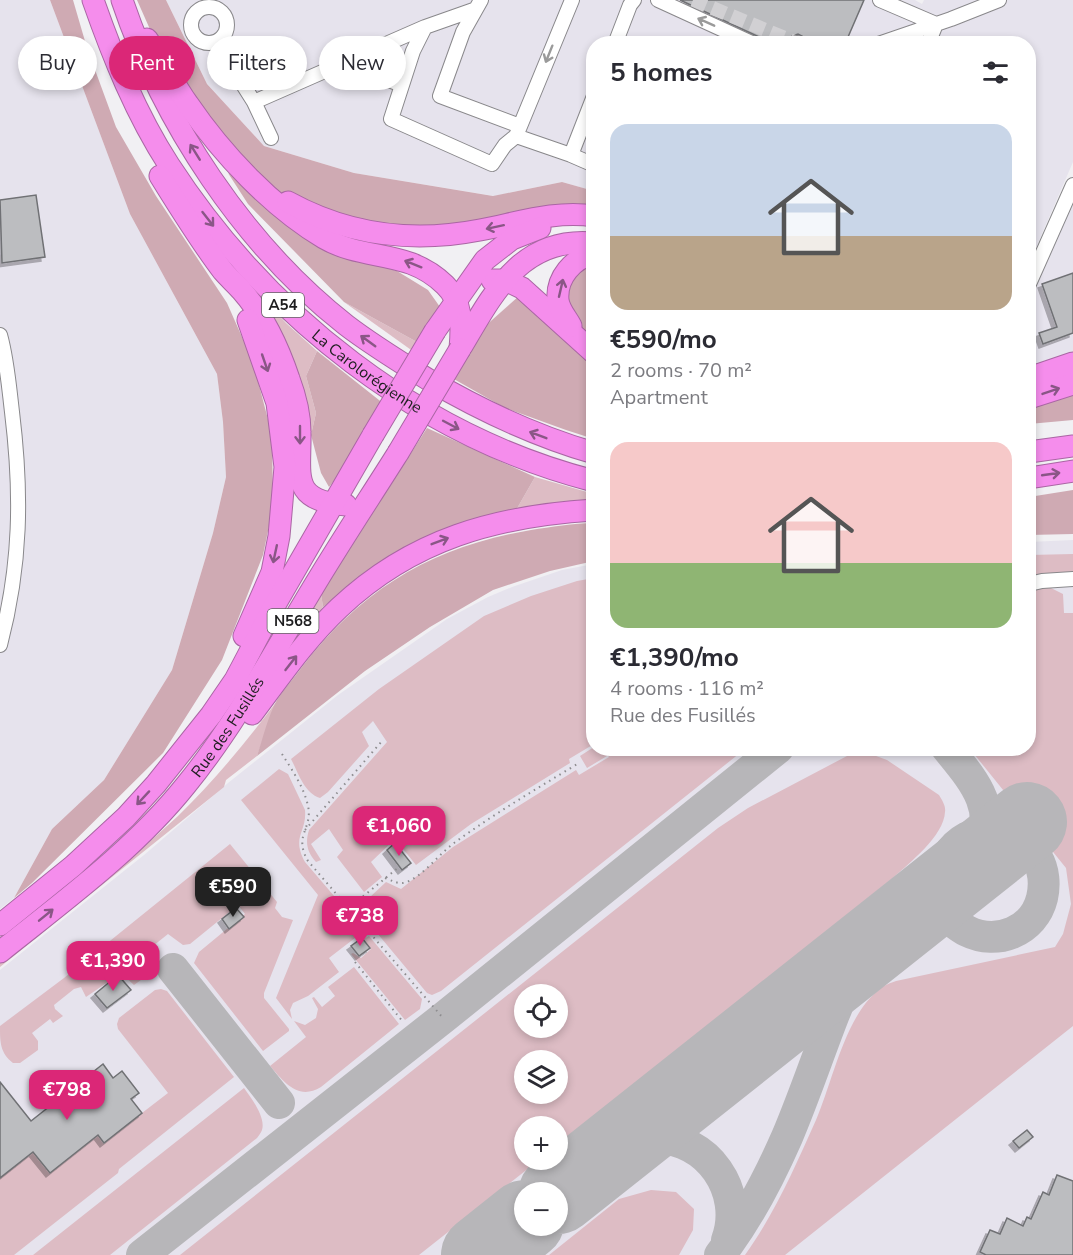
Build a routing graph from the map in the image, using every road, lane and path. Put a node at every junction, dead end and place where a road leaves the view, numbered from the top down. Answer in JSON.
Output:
{"nodes":[{"id":1,"x":572,"y":0,"type":"edge"},
{"id":2,"x":634,"y":0,"type":"edge"},
{"id":3,"x":658,"y":0,"type":"edge"},
{"id":4,"x":880,"y":0,"type":"edge"},
{"id":5,"x":999,"y":0,"type":"edge"},
{"id":6,"x":93,"y":1,"type":"edge"},
{"id":7,"x":123,"y":5,"type":"edge"},
{"id":8,"x":478,"y":5,"type":"edge"},
{"id":9,"x":192,"y":6,"type":"edge"},
{"id":10,"x":936,"y":24,"type":"junction"},
{"id":11,"x":424,"y":27,"type":"junction"},
{"id":12,"x":223,"y":36,"type":"edge"},
{"id":13,"x":404,"y":36,"type":"edge"},
{"id":14,"x":622,"y":36,"type":"edge"},
{"id":15,"x":737,"y":36,"type":"edge"},
{"id":16,"x":901,"y":36,"type":"edge"},
{"id":17,"x":931,"y":36,"type":"edge"},
{"id":18,"x":207,"y":43,"type":"edge"},
{"id":19,"x":406,"y":73,"type":"edge"},
{"id":20,"x":319,"y":74,"type":"edge"},
{"id":21,"x":246,"y":90,"type":"edge"},
{"id":22,"x":400,"y":90,"type":"edge"},
{"id":23,"x":254,"y":102,"type":"junction"},
{"id":24,"x":586,"y":124,"type":"edge"},
{"id":25,"x":518,"y":131,"type":"junction"},
{"id":26,"x":271,"y":138,"type":"dead end"},
{"id":27,"x":571,"y":155,"type":"junction"},
{"id":28,"x":586,"y":162,"type":"edge"},
{"id":29,"x":256,"y":183,"type":"junction"},
{"id":30,"x":1073,"y":185,"type":"edge"},
{"id":31,"x":586,"y":216,"type":"edge"},
{"id":32,"x":586,"y":223,"type":"edge"},
{"id":33,"x":586,"y":242,"type":"edge"},
{"id":34,"x":586,"y":257,"type":"edge"},
{"id":35,"x":1036,"y":268,"type":"edge"},
{"id":36,"x":224,"y":271,"type":"junction"},
{"id":37,"x":505,"y":280,"type":"junction"},
{"id":38,"x":459,"y":297,"type":"junction"},
{"id":39,"x":0,"y":335,"type":"edge"},
{"id":40,"x":574,"y":336,"type":"junction"},
{"id":41,"x":586,"y":346,"type":"edge"},
{"id":42,"x":460,"y":349,"type":"junction"},
{"id":43,"x":1073,"y":363,"type":"edge"},
{"id":44,"x":1036,"y":376,"type":"edge"},
{"id":45,"x":1073,"y":384,"type":"edge"},
{"id":46,"x":5,"y":395,"type":"edge"},
{"id":47,"x":1036,"y":396,"type":"edge"},
{"id":48,"x":1073,"y":446,"type":"edge"},
{"id":49,"x":586,"y":451,"type":"edge"},
{"id":50,"x":1036,"y":451,"type":"edge"},
{"id":51,"x":1073,"y":471,"type":"edge"},
{"id":52,"x":1036,"y":476,"type":"edge"},
{"id":53,"x":586,"y":480,"type":"edge"},
{"id":54,"x":367,"y":502,"type":"junction"},
{"id":55,"x":334,"y":504,"type":"junction"},
{"id":56,"x":586,"y":511,"type":"edge"},
{"id":57,"x":1073,"y":579,"type":"edge"},
{"id":58,"x":1036,"y":583,"type":"edge"},
{"id":59,"x":0,"y":645,"type":"edge"},
{"id":60,"x":382,"y":741,"type":"dead end"},
{"id":61,"x":181,"y":753,"type":"junction"},
{"id":62,"x":282,"y":754,"type":"dead end"},
{"id":63,"x":579,"y":763,"type":"dead end"},
{"id":64,"x":185,"y":787,"type":"junction"},
{"id":65,"x":305,"y":831,"type":"junction"},
{"id":66,"x":399,"y":867,"type":"dead end"},
{"id":67,"x":385,"y":878,"type":"junction"},
{"id":68,"x":349,"y":908,"type":"junction"},
{"id":69,"x":0,"y":925,"type":"edge"},
{"id":70,"x":0,"y":952,"type":"edge"},
{"id":71,"x":355,"y":962,"type":"dead end"},
{"id":72,"x":442,"y":1018,"type":"dead end"},
{"id":73,"x":403,"y":1022,"type":"dead end"}],
"edges":[{"from":1,"to":25,"type":"street","one_way":true},
{"from":2,"to":14,"type":"street"},
{"from":15,"to":3,"type":"street","one_way":true},
{"from":4,"to":10,"type":"street"},
{"from":5,"to":10,"type":"street"},
{"from":6,"to":36,"type":"highway"},
{"from":6,"to":53,"type":"highway","name":"La Carolorégienne","number":"A54","one_way":true},
{"from":7,"to":29,"type":"highway"},
{"from":49,"to":7,"type":"highway","name":"La Carolorégienne","number":"A54","one_way":true},
{"from":8,"to":11,"type":"street"},
{"from":8,"to":25,"type":"street"},
{"from":9,"to":12,"type":"street"},
{"from":9,"to":18,"type":"street"},
{"from":10,"to":16,"type":"street"},
{"from":10,"to":17,"type":"street"},
{"from":11,"to":13,"type":"street"},
{"from":11,"to":19,"type":"street"},
{"from":20,"to":23,"type":"street"},
{"from":21,"to":23,"type":"street"},
{"from":22,"to":25,"type":"street"},
{"from":23,"to":26,"type":"street"},
{"from":24,"to":27,"type":"street"},
{"from":25,"to":27,"type":"street"},
{"from":27,"to":28,"type":"street"},
{"from":31,"to":29,"type":"highway","one_way":true},
{"from":38,"to":29,"type":"highway","one_way":true},
{"from":30,"to":35,"type":"street"},
{"from":32,"to":38,"type":"highway","number":"N568"},
{"from":33,"to":37,"type":"highway","number":"N568"},
{"from":40,"to":34,"type":"highway","one_way":true},
{"from":36,"to":55,"type":"highway","one_way":true},
{"from":36,"to":61,"type":"highway","one_way":true},
{"from":37,"to":38,"type":"highway"},
{"from":37,"to":40,"type":"highway"},
{"from":37,"to":42,"type":"highway","number":"N568"},
{"from":38,"to":42,"type":"highway"},
{"from":38,"to":55,"type":"highway","name":"Rue des Fusillés","number":"N568","bridge":true},
{"from":39,"to":46,"type":"street"},
{"from":40,"to":41,"type":"highway"},
{"from":42,"to":54,"type":"highway","name":"Rue des Fusillés","number":"N568","bridge":true},
{"from":43,"to":44,"type":"highway"},
{"from":47,"to":45,"type":"highway","one_way":true},
{"from":46,"to":59,"type":"street"},
{"from":48,"to":50,"type":"highway"},
{"from":52,"to":51,"type":"highway","one_way":true},
{"from":54,"to":55,"type":"highway"},
{"from":54,"to":64,"type":"highway","name":"Rue des Fusillés","number":"N568"},
{"from":55,"to":61,"type":"highway","name":"Rue des Fusillés","number":"N568"},
{"from":64,"to":56,"type":"highway","one_way":true},
{"from":57,"to":58,"type":"street"},
{"from":60,"to":65,"type":"path"},
{"from":61,"to":69,"type":"highway","name":"Rue des Fusillés","number":"N568","one_way":true},
{"from":62,"to":65,"type":"path"},
{"from":63,"to":67,"type":"path"},
{"from":70,"to":64,"type":"highway","name":"Rue des Fusillés","number":"N568","one_way":true},
{"from":65,"to":68,"type":"path"},
{"from":66,"to":67,"type":"path"},
{"from":67,"to":68,"type":"path"},
{"from":68,"to":72,"type":"path"},
{"from":71,"to":73,"type":"path"}]}
